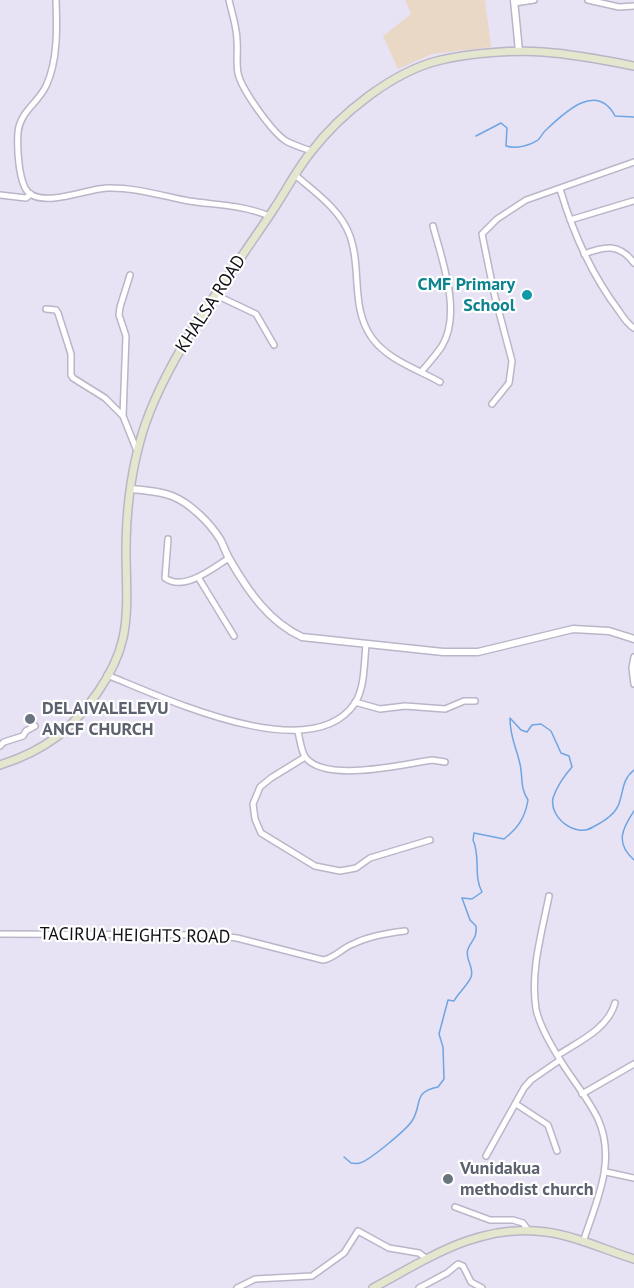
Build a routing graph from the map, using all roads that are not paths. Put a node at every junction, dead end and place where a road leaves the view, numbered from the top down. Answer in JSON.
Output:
{"nodes":[{"id":1,"x":56,"y":0,"type":"edge"},
{"id":2,"x":229,"y":0,"type":"edge"},
{"id":3,"x":534,"y":0,"type":"edge"},
{"id":4,"x":588,"y":0,"type":"edge"},
{"id":5,"x":514,"y":2,"type":"edge"},
{"id":6,"x":634,"y":6,"type":"edge"},
{"id":7,"x":519,"y":51,"type":"junction"},
{"id":8,"x":634,"y":66,"type":"edge"},
{"id":9,"x":311,"y":151,"type":"junction"},
{"id":10,"x":634,"y":162,"type":"edge"},
{"id":11,"x":295,"y":175,"type":"junction"},
{"id":12,"x":560,"y":189,"type":"junction"},
{"id":13,"x":31,"y":194,"type":"junction"},
{"id":14,"x":0,"y":195,"type":"edge"},
{"id":15,"x":633,"y":201,"type":"edge"},
{"id":16,"x":269,"y":216,"type":"junction"},
{"id":17,"x":570,"y":220,"type":"junction"},
{"id":18,"x":433,"y":226,"type":"dead end"},
{"id":19,"x":584,"y":254,"type":"junction"},
{"id":20,"x":634,"y":263,"type":"edge"},
{"id":21,"x":130,"y":274,"type":"dead end"},
{"id":22,"x":216,"y":295,"type":"junction"},
{"id":23,"x":46,"y":309,"type":"dead end"},
{"id":24,"x":634,"y":328,"type":"edge"},
{"id":25,"x":274,"y":345,"type":"dead end"},
{"id":26,"x":421,"y":372,"type":"junction"},
{"id":27,"x":440,"y":382,"type":"dead end"},
{"id":28,"x":492,"y":404,"type":"dead end"},
{"id":29,"x":123,"y":416,"type":"junction"},
{"id":30,"x":137,"y":451,"type":"junction"},
{"id":31,"x":131,"y":489,"type":"junction"},
{"id":32,"x":168,"y":539,"type":"dead end"},
{"id":33,"x":229,"y":558,"type":"junction"},
{"id":34,"x":198,"y":578,"type":"junction"},
{"id":35,"x":234,"y":636,"type":"dead end"},
{"id":36,"x":634,"y":639,"type":"edge"},
{"id":37,"x":366,"y":645,"type":"junction"},
{"id":38,"x":634,"y":657,"type":"edge"},
{"id":39,"x":107,"y":675,"type":"junction"},
{"id":40,"x":634,"y":684,"type":"edge"},
{"id":41,"x":475,"y":701,"type":"dead end"},
{"id":42,"x":355,"y":702,"type":"junction"},
{"id":43,"x":35,"y":726,"type":"dead end"},
{"id":44,"x":298,"y":732,"type":"junction"},
{"id":45,"x":0,"y":746,"type":"edge"},
{"id":46,"x":304,"y":757,"type":"junction"},
{"id":47,"x":445,"y":762,"type":"dead end"},
{"id":48,"x":0,"y":765,"type":"edge"},
{"id":49,"x":430,"y":840,"type":"dead end"},
{"id":50,"x":549,"y":896,"type":"dead end"},
{"id":51,"x":405,"y":931,"type":"dead end"},
{"id":52,"x":0,"y":934,"type":"edge"},
{"id":53,"x":615,"y":1004,"type":"dead end"},
{"id":54,"x":559,"y":1058,"type":"junction"},
{"id":55,"x":634,"y":1064,"type":"edge"},
{"id":56,"x":582,"y":1094,"type":"junction"},
{"id":57,"x":516,"y":1104,"type":"junction"},
{"id":58,"x":557,"y":1151,"type":"dead end"},
{"id":59,"x":486,"y":1156,"type":"dead end"},
{"id":60,"x":606,"y":1172,"type":"junction"},
{"id":61,"x":634,"y":1178,"type":"edge"},
{"id":62,"x":455,"y":1207,"type":"dead end"},
{"id":63,"x":528,"y":1230,"type":"junction"},
{"id":64,"x":583,"y":1242,"type":"junction"},
{"id":65,"x":427,"y":1259,"type":"junction"},
{"id":66,"x":634,"y":1259,"type":"edge"},
{"id":67,"x":237,"y":1288,"type":"edge"},
{"id":68,"x":373,"y":1288,"type":"edge"},
{"id":69,"x":418,"y":1288,"type":"edge"},
{"id":70,"x":482,"y":1288,"type":"edge"}],
"edges":[{"from":1,"to":13,"type":"street"},
{"from":2,"to":9,"type":"street"},
{"from":3,"to":5,"type":"street"},
{"from":4,"to":6,"type":"street"},
{"from":5,"to":7,"type":"street"},
{"from":7,"to":8,"type":"main road","name":"KHALSA ROAD"},
{"from":7,"to":9,"type":"main road","name":"KHALSA ROAD"},
{"from":9,"to":11,"type":"main road","name":"KHALSA ROAD"},
{"from":10,"to":12,"type":"street"},
{"from":11,"to":16,"type":"main road","name":"KHALSA ROAD"},
{"from":11,"to":26,"type":"street"},
{"from":12,"to":17,"type":"street"},
{"from":12,"to":28,"type":"street"},
{"from":13,"to":14,"type":"street"},
{"from":13,"to":16,"type":"street"},
{"from":15,"to":17,"type":"street"},
{"from":16,"to":22,"type":"main road","name":"KHALSA ROAD"},
{"from":17,"to":19,"type":"street"},
{"from":18,"to":26,"type":"street"},
{"from":19,"to":20,"type":"street"},
{"from":19,"to":24,"type":"street"},
{"from":21,"to":29,"type":"street"},
{"from":22,"to":25,"type":"street"},
{"from":22,"to":30,"type":"main road","name":"KHALSA ROAD"},
{"from":23,"to":29,"type":"street"},
{"from":26,"to":27,"type":"street"},
{"from":29,"to":30,"type":"street"},
{"from":30,"to":31,"type":"main road","name":"KHALSA ROAD"},
{"from":31,"to":33,"type":"street"},
{"from":31,"to":39,"type":"main road","name":"KHALSA ROAD"},
{"from":32,"to":34,"type":"street"},
{"from":33,"to":34,"type":"street"},
{"from":33,"to":37,"type":"street"},
{"from":34,"to":35,"type":"street"},
{"from":36,"to":37,"type":"street"},
{"from":37,"to":42,"type":"street"},
{"from":38,"to":40,"type":"street"},
{"from":39,"to":44,"type":"street"},
{"from":39,"to":48,"type":"main road","name":"KHALSA ROAD"},
{"from":41,"to":42,"type":"street"},
{"from":42,"to":44,"type":"street"},
{"from":43,"to":45,"type":"street"},
{"from":44,"to":46,"type":"street"},
{"from":46,"to":47,"type":"street"},
{"from":46,"to":49,"type":"street"},
{"from":50,"to":54,"type":"street"},
{"from":51,"to":52,"type":"street","name":"TACIRUA HEIGHTS ROAD"},
{"from":53,"to":54,"type":"street"},
{"from":54,"to":56,"type":"street"},
{"from":54,"to":57,"type":"street"},
{"from":55,"to":56,"type":"street"},
{"from":56,"to":60,"type":"street"},
{"from":57,"to":58,"type":"street"},
{"from":57,"to":59,"type":"street"},
{"from":60,"to":61,"type":"street"},
{"from":60,"to":64,"type":"street"},
{"from":62,"to":63,"type":"street"},
{"from":63,"to":64,"type":"main road"},
{"from":63,"to":65,"type":"main road"},
{"from":64,"to":66,"type":"main road"},
{"from":65,"to":67,"type":"street"},
{"from":65,"to":68,"type":"main road"},
{"from":69,"to":70,"type":"street"}]}
